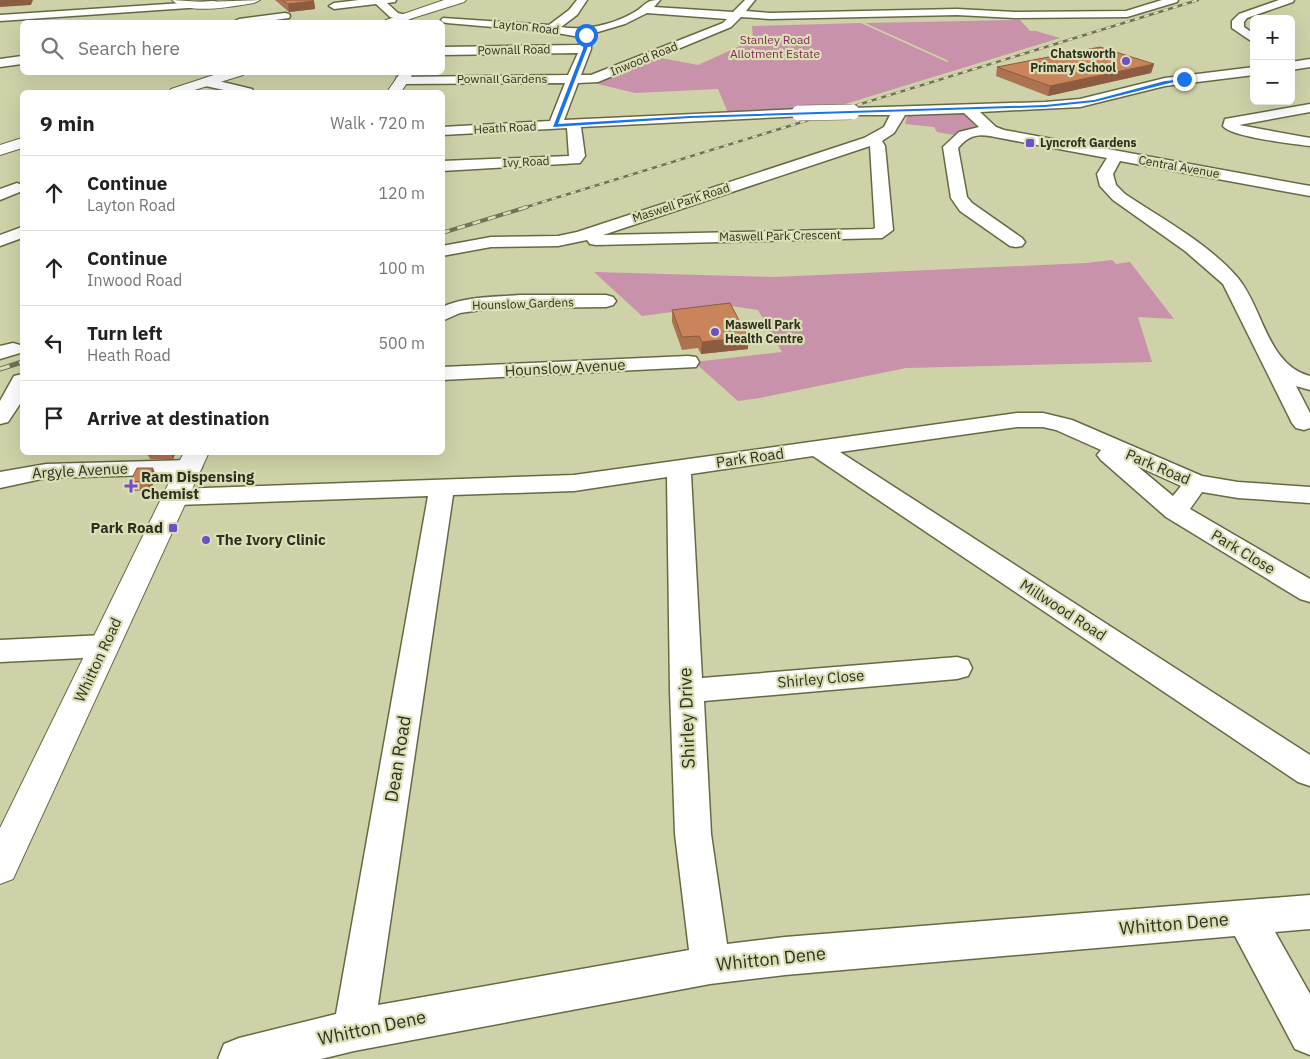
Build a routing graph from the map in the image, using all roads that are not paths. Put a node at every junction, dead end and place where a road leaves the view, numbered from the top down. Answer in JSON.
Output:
{"nodes":[{"id":1,"x":253,"y":0,"type":"edge"},
{"id":2,"x":391,"y":0,"type":"edge"},
{"id":3,"x":582,"y":0,"type":"edge"},
{"id":4,"x":655,"y":0,"type":"edge"},
{"id":5,"x":750,"y":0,"type":"edge"},
{"id":6,"x":1174,"y":0,"type":"edge"},
{"id":7,"x":1289,"y":0,"type":"edge"},
{"id":8,"x":378,"y":1,"type":"edge"},
{"id":9,"x":180,"y":3,"type":"edge"},
{"id":10,"x":453,"y":3,"type":"edge"},
{"id":11,"x":275,"y":4,"type":"dead end"},
{"id":12,"x":334,"y":6,"type":"dead end"},
{"id":13,"x":647,"y":10,"type":"junction"},
{"id":14,"x":738,"y":15,"type":"junction"},
{"id":15,"x":83,"y":17,"type":"edge"},
{"id":16,"x":0,"y":18,"type":"edge"},
{"id":17,"x":406,"y":18,"type":"junction"},
{"id":18,"x":289,"y":19,"type":"edge"},
{"id":19,"x":272,"y":20,"type":"edge"},
{"id":20,"x":398,"y":20,"type":"edge"},
{"id":21,"x":445,"y":24,"type":"edge"},
{"id":22,"x":551,"y":29,"type":"junction"},
{"id":23,"x":581,"y":33,"type":"junction"},
{"id":24,"x":1250,"y":37,"type":"edge"},
{"id":25,"x":585,"y":49,"type":"junction"},
{"id":26,"x":445,"y":51,"type":"edge"},
{"id":27,"x":1295,"y":59,"type":"edge"},
{"id":28,"x":20,"y":60,"type":"edge"},
{"id":29,"x":0,"y":63,"type":"edge"},
{"id":30,"x":1308,"y":64,"type":"edge"},
{"id":31,"x":1295,"y":66,"type":"edge"},
{"id":32,"x":1250,"y":71,"type":"edge"},
{"id":33,"x":1225,"y":74,"type":"junction"},
{"id":34,"x":228,"y":75,"type":"edge"},
{"id":35,"x":405,"y":76,"type":"edge"},
{"id":36,"x":573,"y":80,"type":"junction"},
{"id":37,"x":206,"y":82,"type":"junction"},
{"id":38,"x":1250,"y":84,"type":"edge"},
{"id":39,"x":182,"y":90,"type":"edge"},
{"id":40,"x":239,"y":90,"type":"edge"},
{"id":41,"x":395,"y":90,"type":"edge"},
{"id":42,"x":1295,"y":103,"type":"edge"},
{"id":43,"x":1309,"y":108,"type":"edge"},
{"id":44,"x":968,"y":109,"type":"junction"},
{"id":45,"x":899,"y":110,"type":"junction"},
{"id":46,"x":574,"y":125,"type":"junction"},
{"id":47,"x":555,"y":126,"type":"junction"},
{"id":48,"x":991,"y":130,"type":"junction"},
{"id":49,"x":445,"y":131,"type":"edge"},
{"id":50,"x":869,"y":141,"type":"junction"},
{"id":51,"x":1310,"y":142,"type":"edge"},
{"id":52,"x":20,"y":144,"type":"edge"},
{"id":53,"x":0,"y":150,"type":"edge"},
{"id":54,"x":1116,"y":155,"type":"junction"},
{"id":55,"x":445,"y":166,"type":"edge"},
{"id":56,"x":17,"y":188,"type":"dead end"},
{"id":57,"x":1310,"y":191,"type":"edge"},
{"id":58,"x":0,"y":195,"type":"edge"},
{"id":59,"x":581,"y":236,"type":"junction"},
{"id":60,"x":1016,"y":242,"type":"dead end"},
{"id":61,"x":445,"y":250,"type":"edge"},
{"id":62,"x":606,"y":301,"type":"dead end"},
{"id":63,"x":445,"y":314,"type":"edge"},
{"id":64,"x":688,"y":362,"type":"dead end"},
{"id":65,"x":1272,"y":363,"type":"junction"},
{"id":66,"x":445,"y":374,"type":"edge"},
{"id":67,"x":1310,"y":383,"type":"edge"},
{"id":68,"x":20,"y":385,"type":"edge"},
{"id":69,"x":0,"y":417,"type":"edge"},
{"id":70,"x":1304,"y":423,"type":"dead end"},
{"id":71,"x":1101,"y":443,"type":"junction"},
{"id":72,"x":817,"y":448,"type":"junction"},
{"id":73,"x":193,"y":460,"type":"edge"},
{"id":74,"x":679,"y":468,"type":"junction"},
{"id":75,"x":0,"y":480,"type":"edge"},
{"id":76,"x":1196,"y":483,"type":"junction"},
{"id":77,"x":442,"y":488,"type":"junction"},
{"id":78,"x":1310,"y":495,"type":"edge"},
{"id":79,"x":176,"y":497,"type":"junction"},
{"id":80,"x":1176,"y":511,"type":"junction"},
{"id":81,"x":1310,"y":592,"type":"edge"},
{"id":82,"x":104,"y":646,"type":"junction"},
{"id":83,"x":0,"y":651,"type":"edge"},
{"id":84,"x":957,"y":668,"type":"dead end"},
{"id":85,"x":686,"y":691,"type":"junction"},
{"id":86,"x":1310,"y":772,"type":"edge"},
{"id":87,"x":0,"y":867,"type":"edge"},
{"id":88,"x":1310,"y":912,"type":"edge"},
{"id":89,"x":1246,"y":918,"type":"junction"},
{"id":90,"x":710,"y":965,"type":"junction"},
{"id":91,"x":354,"y":1030,"type":"junction"},
{"id":92,"x":1310,"y":1034,"type":"edge"},
{"id":93,"x":239,"y":1059,"type":"edge"}],
"edges":[{"from":1,"to":9,"type":"main road"},
{"from":1,"to":9,"type":"main road"},
{"from":2,"to":8,"type":"street"},
{"from":3,"to":22,"type":"street"},
{"from":4,"to":13,"type":"street"},
{"from":5,"to":14,"type":"street","name":"Inwood Road"},
{"from":6,"to":14,"type":"street"},
{"from":7,"to":24,"type":"street"},
{"from":8,"to":12,"type":"street"},
{"from":8,"to":17,"type":"street"},
{"from":9,"to":15,"type":"street"},
{"from":10,"to":17,"type":"main road"},
{"from":10,"to":21,"type":"street"},
{"from":11,"to":18,"type":"street"},
{"from":13,"to":14,"type":"street"},
{"from":13,"to":23,"type":"street"},
{"from":14,"to":36,"type":"street","name":"Inwood Road"},
{"from":15,"to":16,"type":"street"},
{"from":17,"to":20,"type":"main road"},
{"from":18,"to":19,"type":"street"},
{"from":21,"to":22,"type":"street","name":"Layton Road"},
{"from":22,"to":23,"type":"street","name":"Layton Road"},
{"from":23,"to":25,"type":"street","name":"Layton Road"},
{"from":25,"to":26,"type":"street","name":"Pownall Road"},
{"from":25,"to":36,"type":"street"},
{"from":27,"to":30,"type":"street"},
{"from":28,"to":29,"type":"street"},
{"from":30,"to":31,"type":"street"},
{"from":32,"to":33,"type":"street","name":"Heath Road"},
{"from":33,"to":38,"type":"street"},
{"from":33,"to":44,"type":"street","name":"Heath Road"},
{"from":34,"to":37,"type":"main road"},
{"from":35,"to":36,"type":"street","name":"Pownall Gardens"},
{"from":35,"to":41,"type":"main road"},
{"from":36,"to":47,"type":"street"},
{"from":37,"to":39,"type":"main road"},
{"from":37,"to":40,"type":"street"},
{"from":42,"to":43,"type":"street"},
{"from":43,"to":51,"type":"street"},
{"from":44,"to":45,"type":"street","name":"Heath Road"},
{"from":44,"to":48,"type":"street","name":"Central Avenue"},
{"from":45,"to":46,"type":"street","name":"Heath Road","bridge":true},
{"from":45,"to":50,"type":"street","name":"Maswell Park Road"},
{"from":46,"to":47,"type":"street","name":"Heath Road"},
{"from":46,"to":55,"type":"street","name":"Ivy Road"},
{"from":47,"to":49,"type":"street","name":"Heath Road"},
{"from":48,"to":54,"type":"street","name":"Central Avenue"},
{"from":48,"to":60,"type":"street"},
{"from":50,"to":59,"type":"street","name":"Maswell Park Road"},
{"from":50,"to":59,"type":"street","name":"Maswell Park Crescent"},
{"from":52,"to":53,"type":"main road"},
{"from":54,"to":57,"type":"street","name":"Central Avenue"},
{"from":54,"to":65,"type":"street"},
{"from":56,"to":58,"type":"street"},
{"from":59,"to":61,"type":"street","name":"Maswell Park Road"},
{"from":62,"to":63,"type":"street","name":"Hounslow Gardens"},
{"from":64,"to":66,"type":"street","name":"Hounslow Avenue"},
{"from":65,"to":67,"type":"street"},
{"from":65,"to":70,"type":"street"},
{"from":68,"to":69,"type":"street"},
{"from":71,"to":72,"type":"street","name":"Park Road"},
{"from":71,"to":76,"type":"street","name":"Park Road"},
{"from":71,"to":80,"type":"street","name":"Park Close"},
{"from":72,"to":74,"type":"street","name":"Park Road"},
{"from":72,"to":86,"type":"street","name":"Millwood Road"},
{"from":73,"to":75,"type":"street","name":"Argyle Avenue"},
{"from":73,"to":79,"type":"main road","name":"Whitton Road"},
{"from":74,"to":77,"type":"street","name":"Park Road"},
{"from":74,"to":85,"type":"street","name":"Shirley Drive"},
{"from":76,"to":78,"type":"street","name":"Park Road"},
{"from":76,"to":80,"type":"street"},
{"from":77,"to":79,"type":"street","name":"Park Road"},
{"from":77,"to":91,"type":"street","name":"Dean Road"},
{"from":79,"to":82,"type":"main road","name":"Whitton Road"},
{"from":80,"to":81,"type":"street","name":"Park Close"},
{"from":82,"to":83,"type":"street"},
{"from":82,"to":87,"type":"main road","name":"Whitton Road"},
{"from":84,"to":85,"type":"street","name":"Shirley Close"},
{"from":85,"to":90,"type":"street","name":"Shirley Drive"},
{"from":88,"to":89,"type":"street","name":"Whitton Dene"},
{"from":89,"to":90,"type":"street","name":"Whitton Dene"},
{"from":89,"to":92,"type":"street"},
{"from":90,"to":91,"type":"street","name":"Whitton Dene"},
{"from":91,"to":93,"type":"street","name":"Whitton Dene"}]}
